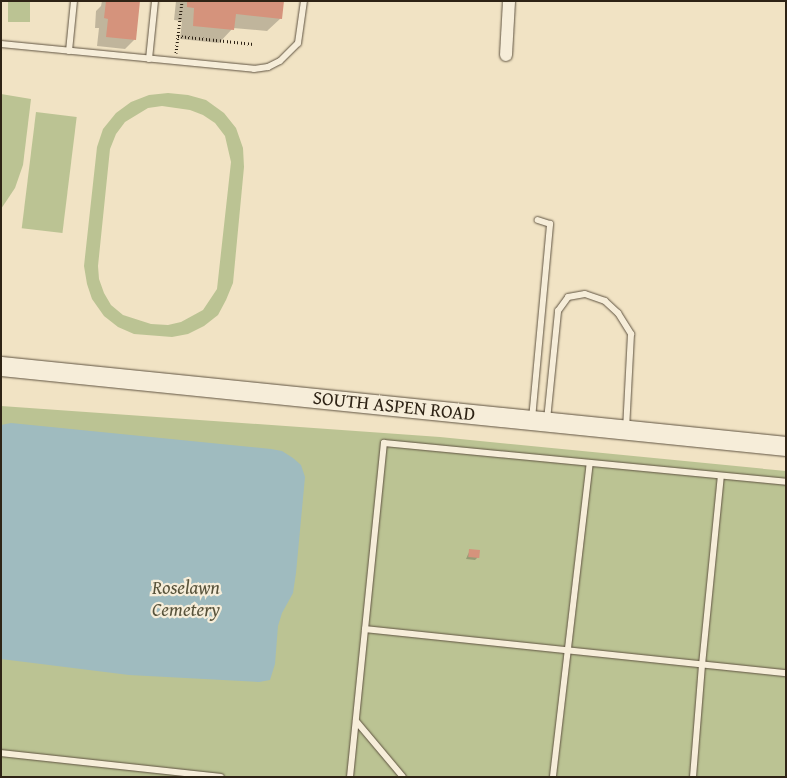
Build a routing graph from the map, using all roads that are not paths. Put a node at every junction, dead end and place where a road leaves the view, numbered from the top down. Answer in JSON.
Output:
{"nodes":[{"id":1,"x":74,"y":1,"type":"edge"},
{"id":2,"x":155,"y":1,"type":"edge"},
{"id":3,"x":304,"y":1,"type":"edge"},
{"id":4,"x":510,"y":1,"type":"edge"},
{"id":5,"x":1,"y":44,"type":"edge"},
{"id":6,"x":69,"y":52,"type":"junction"},
{"id":7,"x":506,"y":55,"type":"dead end"},
{"id":8,"x":149,"y":59,"type":"junction"},
{"id":9,"x":538,"y":220,"type":"dead end"},
{"id":10,"x":1,"y":366,"type":"edge"},
{"id":11,"x":539,"y":421,"type":"junction"},
{"id":12,"x":626,"y":430,"type":"junction"},
{"id":13,"x":786,"y":446,"type":"edge"},
{"id":14,"x":590,"y":463,"type":"junction"},
{"id":15,"x":721,"y":476,"type":"junction"},
{"id":16,"x":786,"y":482,"type":"edge"},
{"id":17,"x":365,"y":629,"type":"junction"},
{"id":18,"x":568,"y":651,"type":"junction"},
{"id":19,"x":702,"y":665,"type":"junction"},
{"id":20,"x":786,"y":673,"type":"edge"},
{"id":21,"x":356,"y":721,"type":"junction"},
{"id":22,"x":1,"y":753,"type":"edge"},
{"id":23,"x":554,"y":776,"type":"edge"},
{"id":24,"x":221,"y":777,"type":"edge"},
{"id":25,"x":350,"y":777,"type":"edge"},
{"id":26,"x":403,"y":777,"type":"edge"},
{"id":27,"x":549,"y":777,"type":"edge"},
{"id":28,"x":694,"y":777,"type":"edge"}],
"edges":[{"from":1,"to":6,"type":"lane"},
{"from":2,"to":8,"type":"lane"},
{"from":3,"to":8,"type":"lane"},
{"from":4,"to":7,"type":"street"},
{"from":5,"to":6,"type":"lane"},
{"from":6,"to":8,"type":"lane"},
{"from":9,"to":11,"type":"lane"},
{"from":10,"to":11,"type":"street","name":"SOUTH ASPEN ROAD"},
{"from":11,"to":12,"type":"street","name":"SOUTH ASPEN ROAD"},
{"from":11,"to":12,"type":"lane"},
{"from":12,"to":13,"type":"street","name":"SOUTH ASPEN ROAD"},
{"from":14,"to":15,"type":"lane"},
{"from":14,"to":17,"type":"lane"},
{"from":14,"to":18,"type":"lane"},
{"from":15,"to":16,"type":"lane"},
{"from":15,"to":19,"type":"lane"},
{"from":17,"to":18,"type":"lane"},
{"from":17,"to":21,"type":"lane"},
{"from":18,"to":19,"type":"lane"},
{"from":18,"to":23,"type":"lane"},
{"from":19,"to":20,"type":"lane"},
{"from":19,"to":28,"type":"lane"},
{"from":21,"to":25,"type":"lane"},
{"from":21,"to":26,"type":"lane"},
{"from":22,"to":24,"type":"lane"},
{"from":23,"to":27,"type":"lane"}]}
